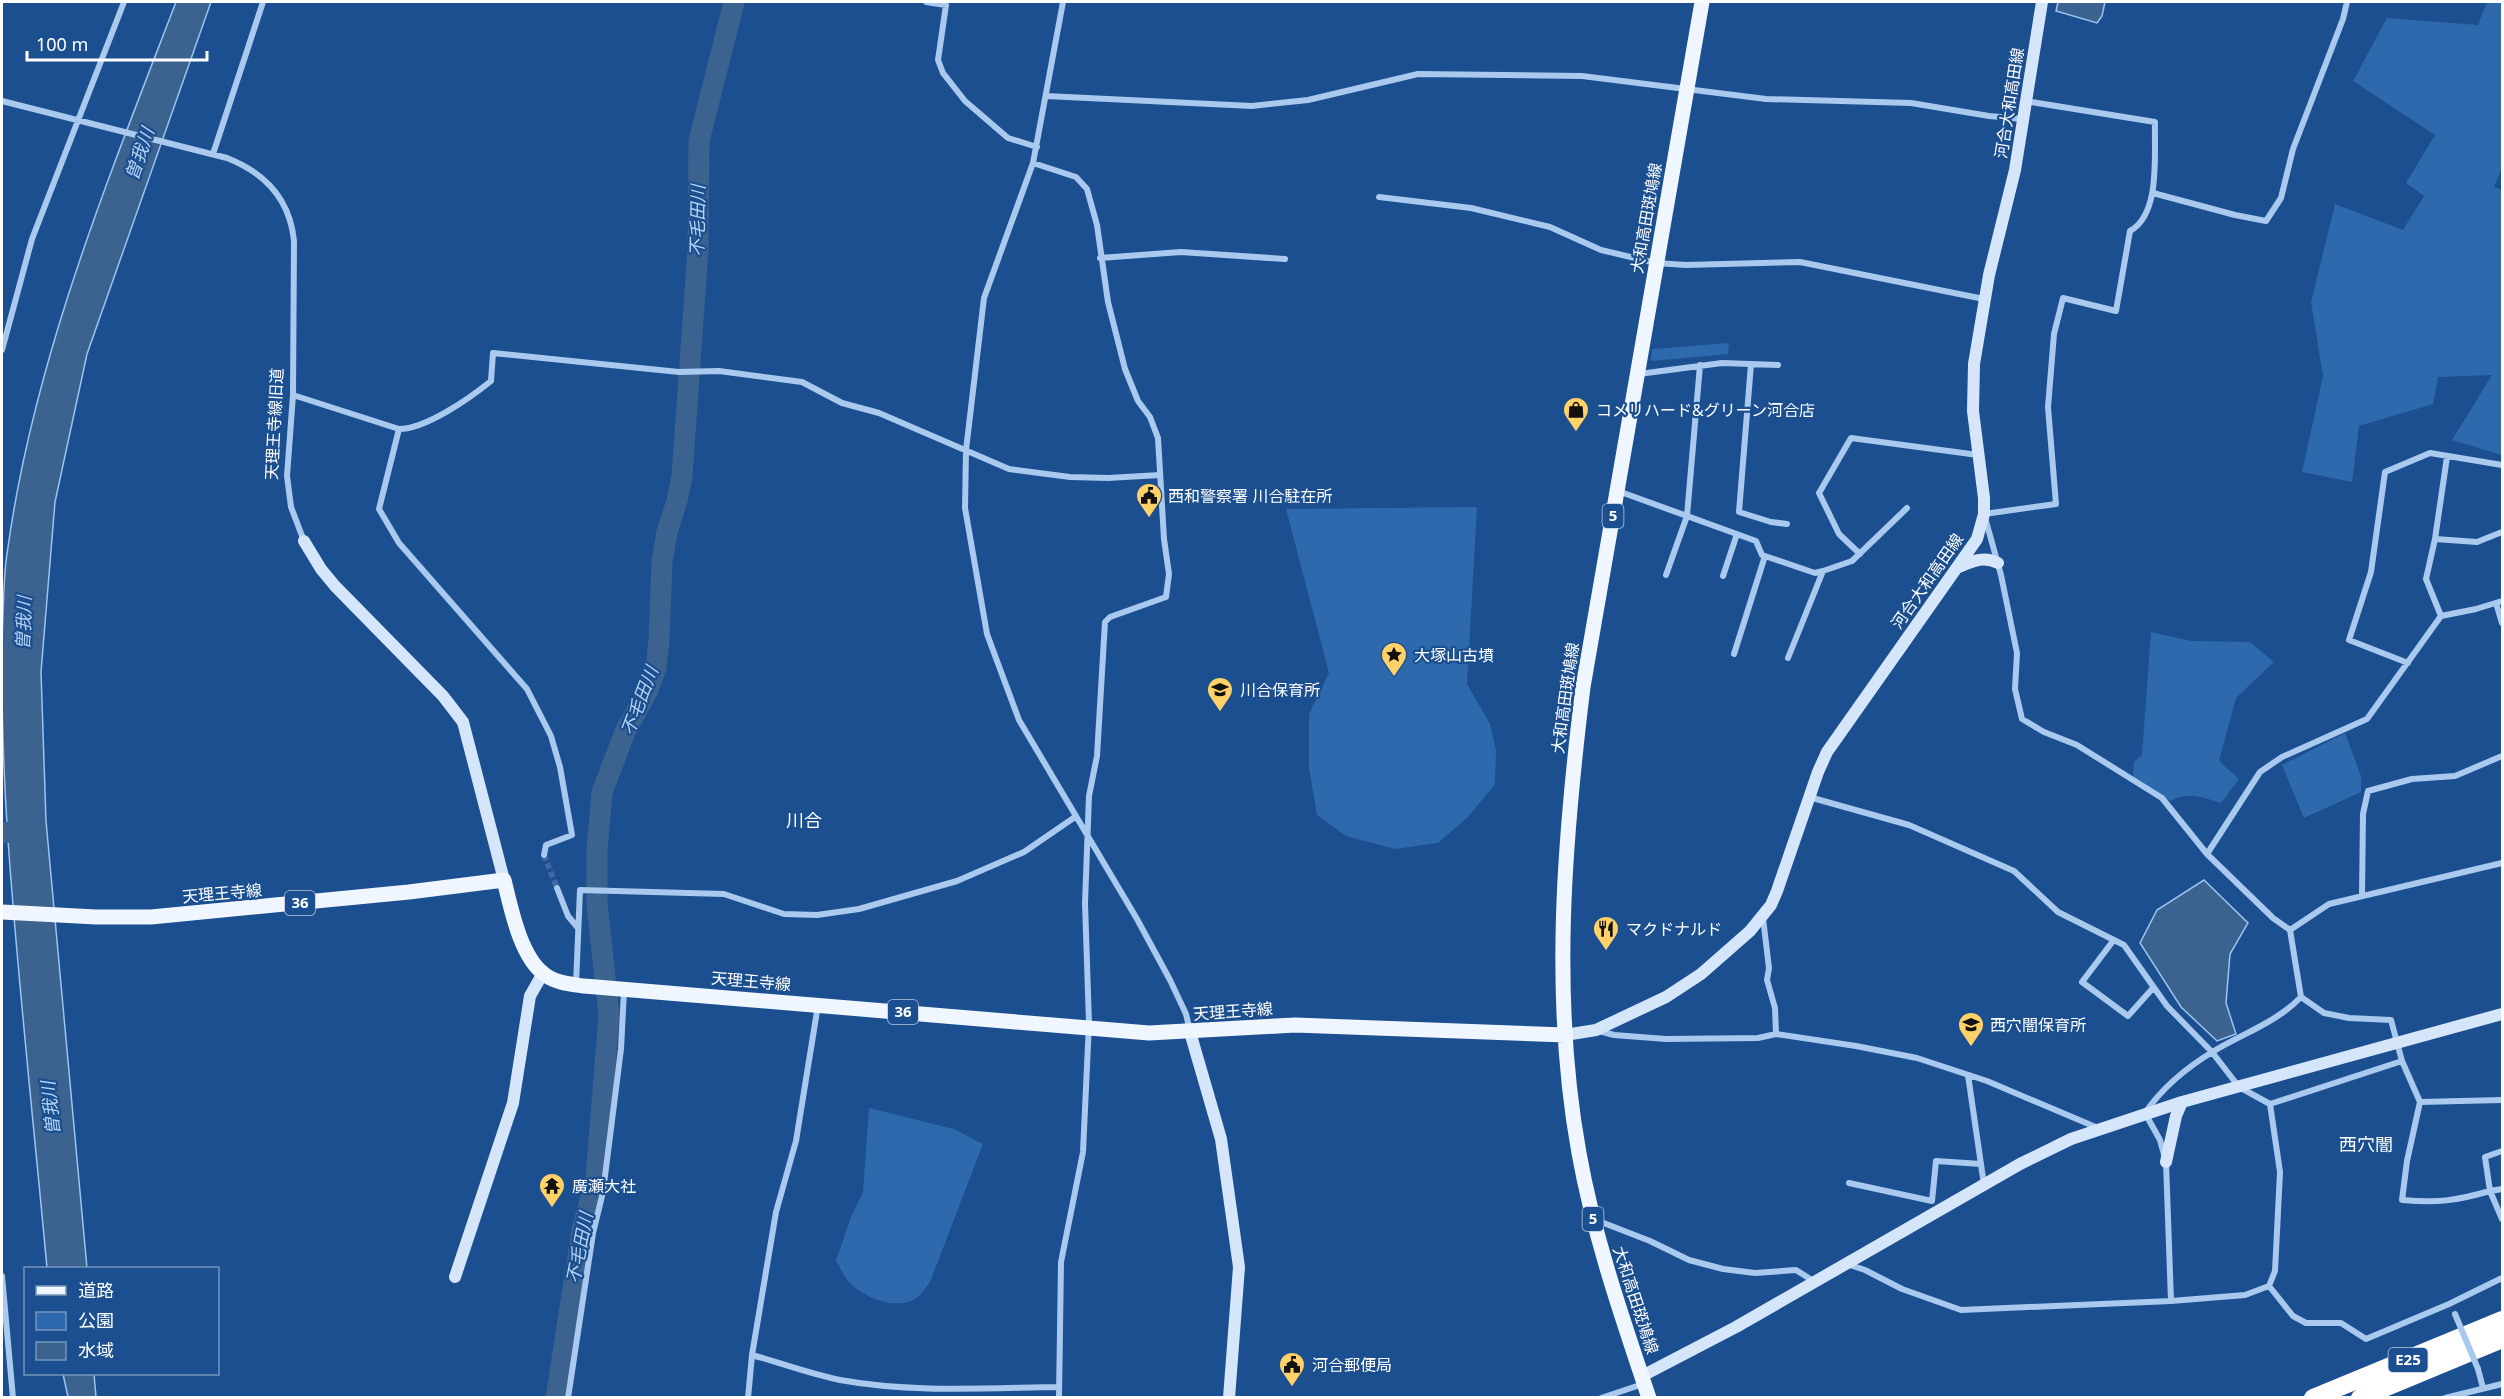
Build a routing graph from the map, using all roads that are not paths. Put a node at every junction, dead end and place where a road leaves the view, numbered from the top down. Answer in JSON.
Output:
{"nodes":[{"id":1,"x":124,"y":2,"type":"edge"},
{"id":2,"x":263,"y":2,"type":"edge"},
{"id":3,"x":926,"y":2,"type":"edge"},
{"id":4,"x":1063,"y":2,"type":"edge"},
{"id":5,"x":1702,"y":2,"type":"edge"},
{"id":6,"x":2042,"y":2,"type":"edge"},
{"id":7,"x":2347,"y":2,"type":"edge"},
{"id":8,"x":1687,"y":90,"type":"junction"},
{"id":9,"x":1046,"y":96,"type":"junction"},
{"id":10,"x":2,"y":101,"type":"edge"},
{"id":11,"x":2024,"y":101,"type":"junction"},
{"id":12,"x":2022,"y":118,"type":"junction"},
{"id":13,"x":77,"y":120,"type":"junction"},
{"id":14,"x":1037,"y":147,"type":"junction"},
{"id":15,"x":213,"y":154,"type":"junction"},
{"id":16,"x":1033,"y":163,"type":"junction"},
{"id":17,"x":2153,"y":193,"type":"junction"},
{"id":18,"x":1379,"y":197,"type":"dead end"},
{"id":19,"x":1100,"y":258,"type":"junction"},
{"id":20,"x":1285,"y":259,"type":"dead end"},
{"id":21,"x":1656,"y":263,"type":"junction"},
{"id":22,"x":1984,"y":299,"type":"junction"},
{"id":23,"x":2,"y":350,"type":"edge"},
{"id":24,"x":1752,"y":364,"type":"junction"},
{"id":25,"x":1778,"y":364,"type":"dead end"},
{"id":26,"x":1700,"y":365,"type":"junction"},
{"id":27,"x":1637,"y":375,"type":"junction"},
{"id":28,"x":293,"y":395,"type":"junction"},
{"id":29,"x":399,"y":429,"type":"junction"},
{"id":30,"x":966,"y":450,"type":"junction"},
{"id":31,"x":1978,"y":455,"type":"junction"},
{"id":32,"x":2447,"y":457,"type":"junction"},
{"id":33,"x":2502,"y":465,"type":"edge"},
{"id":34,"x":1160,"y":475,"type":"junction"},
{"id":35,"x":1617,"y":490,"type":"junction"},
{"id":36,"x":1907,"y":508,"type":"dead end"},
{"id":37,"x":1984,"y":514,"type":"junction"},
{"id":38,"x":1687,"y":516,"type":"junction"},
{"id":39,"x":1787,"y":524,"type":"dead end"},
{"id":40,"x":2502,"y":532,"type":"edge"},
{"id":41,"x":1737,"y":534,"type":"junction"},
{"id":42,"x":2435,"y":539,"type":"junction"},
{"id":43,"x":304,"y":541,"type":"joint"},
{"id":44,"x":1860,"y":554,"type":"junction"},
{"id":45,"x":1765,"y":556,"type":"junction"},
{"id":46,"x":1998,"y":562,"type":"junction"},
{"id":47,"x":1956,"y":569,"type":"junction"},
{"id":48,"x":1823,"y":571,"type":"junction"},
{"id":49,"x":1666,"y":575,"type":"dead end"},
{"id":50,"x":1723,"y":576,"type":"dead end"},
{"id":51,"x":2499,"y":602,"type":"edge"},
{"id":52,"x":2441,"y":616,"type":"junction"},
{"id":53,"x":2502,"y":623,"type":"edge"},
{"id":54,"x":1734,"y":654,"type":"dead end"},
{"id":55,"x":1788,"y":658,"type":"dead end"},
{"id":56,"x":2408,"y":663,"type":"junction"},
{"id":57,"x":2502,"y":756,"type":"edge"},
{"id":58,"x":1809,"y":796,"type":"junction"},
{"id":59,"x":1075,"y":817,"type":"junction"},
{"id":60,"x":1088,"y":838,"type":"junction"},
{"id":61,"x":2207,"y":854,"type":"junction"},
{"id":62,"x":544,"y":855,"type":"dead end"},
{"id":63,"x":2502,"y":863,"type":"edge"},
{"id":64,"x":504,"y":880,"type":"junction"},
{"id":65,"x":556,"y":888,"type":"tunnel mouth"},
{"id":66,"x":2362,"y":895,"type":"junction"},
{"id":67,"x":2,"y":912,"type":"edge"},
{"id":68,"x":1763,"y":917,"type":"junction"},
{"id":69,"x":579,"y":928,"type":"junction"},
{"id":70,"x":2290,"y":930,"type":"junction"},
{"id":71,"x":2113,"y":941,"type":"junction"},
{"id":72,"x":543,"y":973,"type":"junction"},
{"id":73,"x":576,"y":985,"type":"junction"},
{"id":74,"x":2153,"y":988,"type":"junction"},
{"id":75,"x":620,"y":989,"type":"junction"},
{"id":76,"x":2301,"y":997,"type":"junction"},
{"id":77,"x":819,"y":1005,"type":"junction"},
{"id":78,"x":2502,"y":1014,"type":"edge"},
{"id":79,"x":1089,"y":1028,"type":"junction"},
{"id":80,"x":1596,"y":1030,"type":"junction"},
{"id":81,"x":1190,"y":1032,"type":"junction"},
{"id":82,"x":1776,"y":1034,"type":"junction"},
{"id":83,"x":1565,"y":1035,"type":"junction"},
{"id":84,"x":2396,"y":1043,"type":"junction"},
{"id":85,"x":2212,"y":1052,"type":"junction"},
{"id":86,"x":2402,"y":1061,"type":"junction"},
{"id":87,"x":1968,"y":1075,"type":"junction"},
{"id":88,"x":2239,"y":1087,"type":"junction"},
{"id":89,"x":2502,"y":1100,"type":"edge"},
{"id":90,"x":2182,"y":1102,"type":"junction"},
{"id":91,"x":2420,"y":1102,"type":"junction"},
{"id":92,"x":2270,"y":1104,"type":"junction"},
{"id":93,"x":2145,"y":1113,"type":"junction"},
{"id":94,"x":2099,"y":1128,"type":"junction"},
{"id":95,"x":2502,"y":1151,"type":"edge"},
{"id":96,"x":2166,"y":1162,"type":"junction"},
{"id":97,"x":1981,"y":1164,"type":"junction"},
{"id":98,"x":1849,"y":1183,"type":"dead end"},
{"id":99,"x":1984,"y":1185,"type":"junction"},
{"id":100,"x":2502,"y":1189,"type":"edge"},
{"id":101,"x":2490,"y":1191,"type":"junction"},
{"id":102,"x":1593,"y":1218,"type":"junction"},
{"id":103,"x":2502,"y":1219,"type":"edge"},
{"id":104,"x":1847,"y":1264,"type":"junction"},
{"id":105,"x":2,"y":1276,"type":"edge"},
{"id":106,"x":455,"y":1277,"type":"dead end"},
{"id":107,"x":2502,"y":1278,"type":"edge"},
{"id":108,"x":1815,"y":1282,"type":"junction"},
{"id":109,"x":2269,"y":1286,"type":"junction"},
{"id":110,"x":2171,"y":1301,"type":"junction"},
{"id":111,"x":2449,"y":1304,"type":"junction"},
{"id":112,"x":2502,"y":1320,"type":"edge"},
{"id":113,"x":2502,"y":1339,"type":"edge"},
{"id":114,"x":752,"y":1355,"type":"junction"},
{"id":115,"x":2502,"y":1384,"type":"edge"},
{"id":116,"x":1645,"y":1386,"type":"edge"},
{"id":117,"x":1059,"y":1388,"type":"junction"},
{"id":118,"x":2483,"y":1388,"type":"junction"},
{"id":119,"x":13,"y":1398,"type":"edge"},
{"id":120,"x":568,"y":1398,"type":"edge"},
{"id":121,"x":748,"y":1398,"type":"edge"},
{"id":122,"x":1059,"y":1398,"type":"edge"},
{"id":123,"x":1229,"y":1398,"type":"edge"},
{"id":124,"x":1600,"y":1398,"type":"edge"},
{"id":125,"x":2313,"y":1398,"type":"edge"},
{"id":126,"x":2360,"y":1398,"type":"edge"},
{"id":127,"x":2445,"y":1398,"type":"edge"}],
"edges":[{"from":1,"to":13,"type":"street"},
{"from":2,"to":15,"type":"street"},
{"from":3,"to":14,"type":"street"},
{"from":4,"to":9,"type":"street"},
{"from":5,"to":8,"type":"main road","name":"大和高田斑鳩線","number":"5"},
{"from":6,"to":11,"type":"street","name":"河合大和高田線"},
{"from":7,"to":17,"type":"street"},
{"from":8,"to":9,"type":"street"},
{"from":8,"to":12,"type":"street"},
{"from":8,"to":21,"type":"main road","name":"大和高田斑鳩線","number":"5"},
{"from":9,"to":14,"type":"street"},
{"from":10,"to":13,"type":"street","name":"天理王寺線旧道"},
{"from":11,"to":12,"type":"street","name":"河合大和高田線"},
{"from":11,"to":17,"type":"street"},
{"from":12,"to":22,"type":"street","name":"河合大和高田線"},
{"from":13,"to":15,"type":"street","name":"天理王寺線旧道"},
{"from":13,"to":23,"type":"street"},
{"from":14,"to":16,"type":"street"},
{"from":15,"to":28,"type":"street","name":"天理王寺線旧道"},
{"from":16,"to":19,"type":"street"},
{"from":16,"to":30,"type":"street"},
{"from":17,"to":37,"type":"street"},
{"from":18,"to":21,"type":"street"},
{"from":19,"to":20,"type":"street"},
{"from":19,"to":34,"type":"street"},
{"from":21,"to":22,"type":"street"},
{"from":21,"to":27,"type":"main road","name":"大和高田斑鳩線","number":"5"},
{"from":22,"to":31,"type":"street","name":"河合大和高田線"},
{"from":24,"to":25,"type":"street"},
{"from":24,"to":26,"type":"street"},
{"from":24,"to":39,"type":"street"},
{"from":26,"to":27,"type":"street"},
{"from":26,"to":38,"type":"street"},
{"from":27,"to":35,"type":"main road","name":"大和高田斑鳩線","number":"5"},
{"from":28,"to":29,"type":"street"},
{"from":28,"to":43,"type":"street","name":"天理王寺線旧道"},
{"from":29,"to":30,"type":"street"},
{"from":29,"to":62,"type":"street"},
{"from":30,"to":34,"type":"street"},
{"from":30,"to":59,"type":"street"},
{"from":31,"to":37,"type":"street","name":"河合大和高田線"},
{"from":31,"to":44,"type":"street"},
{"from":32,"to":33,"type":"street"},
{"from":32,"to":42,"type":"street"},
{"from":32,"to":56,"type":"street"},
{"from":34,"to":60,"type":"street"},
{"from":35,"to":38,"type":"street"},
{"from":35,"to":83,"type":"main road","name":"大和高田斑鳩線","number":"5"},
{"from":36,"to":44,"type":"street"},
{"from":37,"to":46,"type":"street"},
{"from":37,"to":47,"type":"street","name":"河合大和高田線"},
{"from":38,"to":41,"type":"street"},
{"from":38,"to":49,"type":"street"},
{"from":40,"to":42,"type":"street"},
{"from":41,"to":45,"type":"street"},
{"from":41,"to":50,"type":"street"},
{"from":42,"to":52,"type":"street"},
{"from":43,"to":64,"type":"street","name":"天理王寺線旧道"},
{"from":44,"to":48,"type":"street"},
{"from":45,"to":48,"type":"street"},
{"from":45,"to":54,"type":"street"},
{"from":46,"to":47,"type":"street"},
{"from":46,"to":61,"type":"street"},
{"from":47,"to":58,"type":"street","name":"河合大和高田線"},
{"from":48,"to":55,"type":"street"},
{"from":51,"to":52,"type":"street"},
{"from":51,"to":53,"type":"street"},
{"from":52,"to":56,"type":"street"},
{"from":56,"to":61,"type":"street"},
{"from":57,"to":66,"type":"street"},
{"from":58,"to":68,"type":"street","name":"河合大和高田線"},
{"from":58,"to":71,"type":"street"},
{"from":59,"to":60,"type":"street"},
{"from":59,"to":69,"type":"street"},
{"from":60,"to":79,"type":"street"},
{"from":60,"to":81,"type":"street"},
{"from":61,"to":70,"type":"street"},
{"from":63,"to":66,"type":"street"},
{"from":64,"to":67,"type":"main road","name":"天理王寺線","number":"36"},
{"from":64,"to":72,"type":"main road"},
{"from":65,"to":69,"type":"street"},
{"from":66,"to":70,"type":"street"},
{"from":68,"to":80,"type":"street","name":"河合大和高田線"},
{"from":68,"to":82,"type":"street"},
{"from":69,"to":73,"type":"street"},
{"from":70,"to":76,"type":"street"},
{"from":71,"to":74,"type":"street"},
{"from":71,"to":74,"type":"street"},
{"from":72,"to":73,"type":"main road","name":"天理王寺線","number":"36"},
{"from":72,"to":106,"type":"street"},
{"from":73,"to":75,"type":"main road","name":"天理王寺線","number":"36"},
{"from":74,"to":85,"type":"street"},
{"from":75,"to":77,"type":"main road","name":"天理王寺線","number":"36"},
{"from":75,"to":120,"type":"street"},
{"from":76,"to":84,"type":"street"},
{"from":76,"to":85,"type":"street"},
{"from":77,"to":79,"type":"main road","name":"天理王寺線","number":"36"},
{"from":77,"to":114,"type":"street"},
{"from":78,"to":84,"type":"street"},
{"from":79,"to":81,"type":"main road","name":"天理王寺線","number":"36"},
{"from":79,"to":117,"type":"street"},
{"from":80,"to":82,"type":"street"},
{"from":80,"to":83,"type":"street","name":"河合大和高田線"},
{"from":81,"to":83,"type":"main road","name":"天理王寺線","number":"36"},
{"from":81,"to":123,"type":"street"},
{"from":82,"to":87,"type":"street"},
{"from":83,"to":102,"type":"main road","name":"大和高田斑鳩線","number":"5"},
{"from":84,"to":86,"type":"street"},
{"from":84,"to":88,"type":"street"},
{"from":85,"to":88,"type":"street"},
{"from":85,"to":93,"type":"street"},
{"from":86,"to":91,"type":"street"},
{"from":86,"to":92,"type":"street"},
{"from":87,"to":94,"type":"street"},
{"from":87,"to":97,"type":"street"},
{"from":88,"to":90,"type":"street"},
{"from":88,"to":92,"type":"street"},
{"from":89,"to":91,"type":"street"},
{"from":90,"to":93,"type":"street"},
{"from":90,"to":96,"type":"street"},
{"from":91,"to":101,"type":"street"},
{"from":92,"to":109,"type":"street"},
{"from":93,"to":94,"type":"street"},
{"from":93,"to":96,"type":"street"},
{"from":94,"to":99,"type":"street"},
{"from":95,"to":101,"type":"street"},
{"from":96,"to":110,"type":"street"},
{"from":97,"to":98,"type":"street"},
{"from":97,"to":99,"type":"street"},
{"from":99,"to":104,"type":"street"},
{"from":100,"to":101,"type":"street"},
{"from":101,"to":103,"type":"street"},
{"from":102,"to":108,"type":"street"},
{"from":102,"to":116,"type":"main road","name":"大和高田斑鳩線","number":"5"},
{"from":104,"to":108,"type":"street"},
{"from":104,"to":110,"type":"street"},
{"from":105,"to":119,"type":"street"},
{"from":107,"to":111,"type":"street"},
{"from":108,"to":116,"type":"street"},
{"from":109,"to":110,"type":"street"},
{"from":109,"to":111,"type":"street"},
{"from":111,"to":118,"type":"street","bridge":true},
{"from":112,"to":125,"type":"highway","number":"E25"},
{"from":113,"to":126,"type":"highway","number":"E25"},
{"from":114,"to":117,"type":"street"},
{"from":114,"to":121,"type":"street"},
{"from":115,"to":118,"type":"street"},
{"from":116,"to":124,"type":"street"},
{"from":117,"to":122,"type":"street"},
{"from":118,"to":127,"type":"street"}]}
